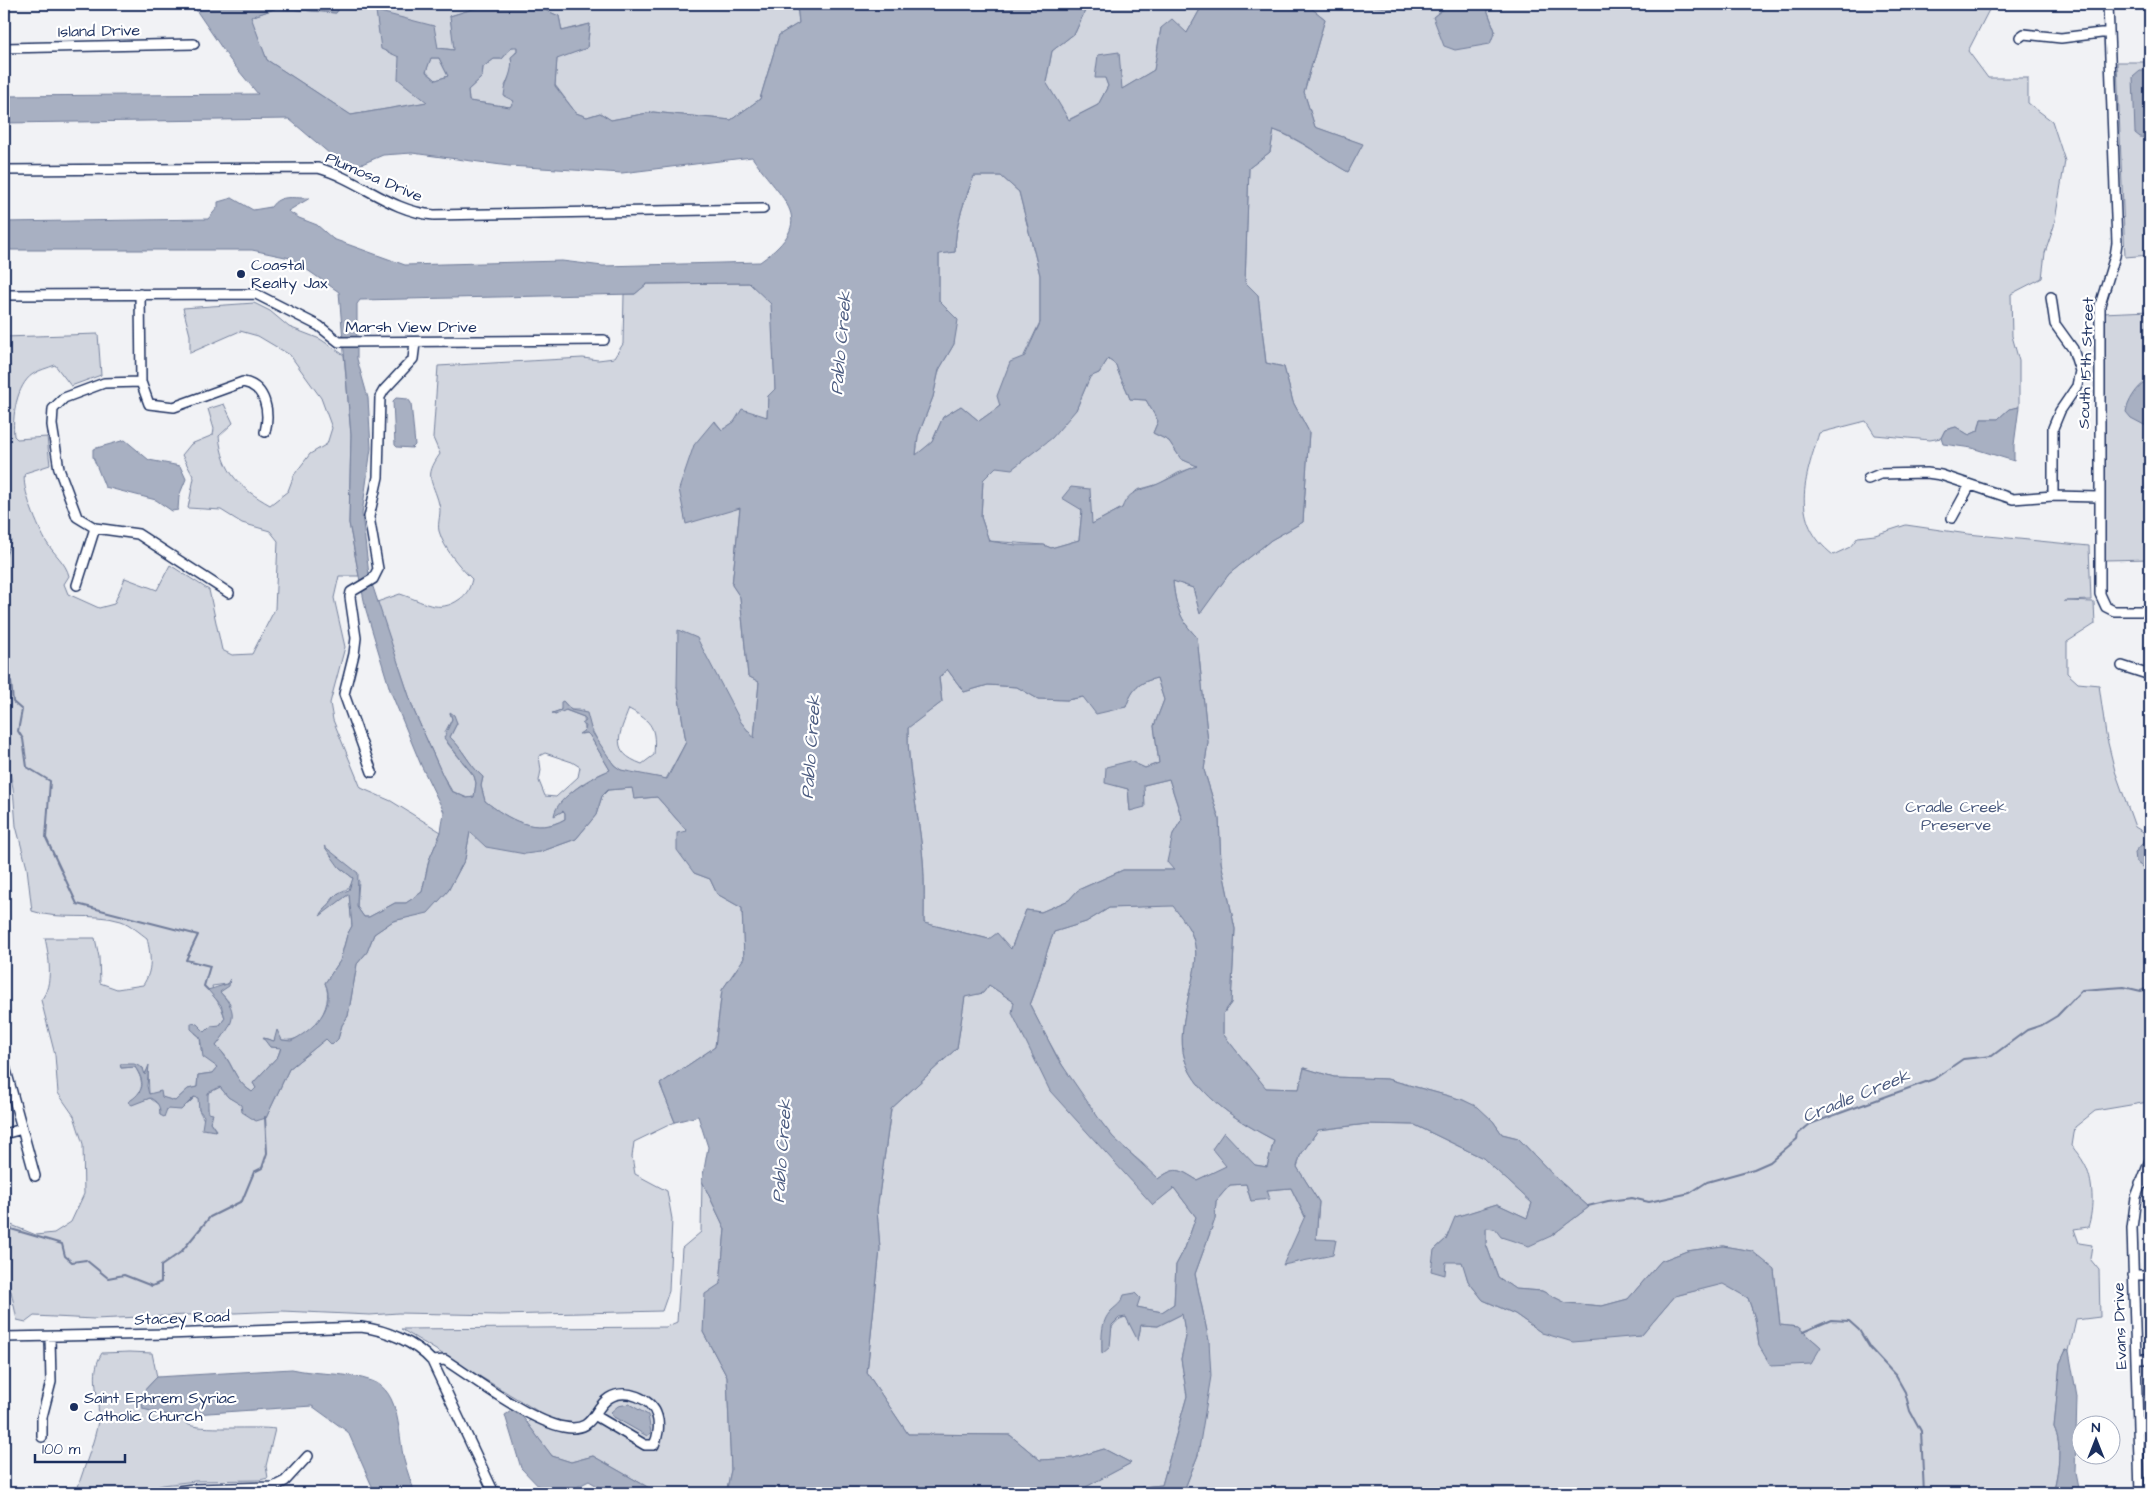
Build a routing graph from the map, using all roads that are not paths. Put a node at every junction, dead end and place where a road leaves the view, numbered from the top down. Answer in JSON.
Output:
{"nodes":[{"id":1,"x":2108,"y":4,"type":"edge"},
{"id":2,"x":2109,"y":32,"type":"junction"},
{"id":3,"x":2020,"y":37,"type":"dead end"},
{"id":4,"x":194,"y":44,"type":"dead end"},
{"id":5,"x":4,"y":48,"type":"edge"},
{"id":6,"x":4,"y":170,"type":"edge"},
{"id":7,"x":763,"y":209,"type":"dead end"},
{"id":8,"x":140,"y":294,"type":"junction"},
{"id":9,"x":4,"y":295,"type":"edge"},
{"id":10,"x":2051,"y":297,"type":"dead end"},
{"id":11,"x":604,"y":340,"type":"dead end"},
{"id":12,"x":415,"y":343,"type":"junction"},
{"id":13,"x":140,"y":382,"type":"junction"},
{"id":14,"x":265,"y":432,"type":"dead end"},
{"id":15,"x":1868,"y":479,"type":"dead end"},
{"id":16,"x":1970,"y":485,"type":"junction"},
{"id":17,"x":2053,"y":496,"type":"junction"},
{"id":18,"x":2098,"y":497,"type":"junction"},
{"id":19,"x":1952,"y":518,"type":"dead end"},
{"id":20,"x":95,"y":528,"type":"junction"},
{"id":21,"x":77,"y":585,"type":"dead end"},
{"id":22,"x":229,"y":592,"type":"dead end"},
{"id":23,"x":2150,"y":611,"type":"edge"},
{"id":24,"x":2122,"y":666,"type":"dead end"},
{"id":25,"x":2150,"y":675,"type":"edge"},
{"id":26,"x":372,"y":772,"type":"dead end"},
{"id":27,"x":4,"y":1063,"type":"edge"},
{"id":28,"x":22,"y":1129,"type":"junction"},
{"id":29,"x":4,"y":1134,"type":"edge"},
{"id":30,"x":2150,"y":1160,"type":"edge"},
{"id":31,"x":35,"y":1176,"type":"dead end"},
{"id":32,"x":2140,"y":1183,"type":"junction"},
{"id":33,"x":2150,"y":1183,"type":"edge"},
{"id":34,"x":2150,"y":1274,"type":"edge"},
{"id":35,"x":2133,"y":1275,"type":"junction"},
{"id":36,"x":4,"y":1337,"type":"edge"},
{"id":37,"x":50,"y":1337,"type":"junction"},
{"id":38,"x":2137,"y":1359,"type":"junction"},
{"id":39,"x":2150,"y":1359,"type":"edge"},
{"id":40,"x":432,"y":1362,"type":"junction"},
{"id":41,"x":596,"y":1416,"type":"junction"},
{"id":42,"x":42,"y":1437,"type":"dead end"},
{"id":43,"x":308,"y":1456,"type":"dead end"},
{"id":44,"x":163,"y":1493,"type":"edge"},
{"id":45,"x":494,"y":1493,"type":"edge"},
{"id":46,"x":2140,"y":1493,"type":"edge"}],
"edges":[{"from":1,"to":2,"type":"street","name":"South 15th Street"},
{"from":2,"to":3,"type":"street"},
{"from":2,"to":18,"type":"street","name":"South 15th Street"},
{"from":4,"to":5,"type":"street","name":"Island Drive"},
{"from":6,"to":7,"type":"street","name":"Plumosa Drive"},
{"from":8,"to":9,"type":"street","name":"Marsh View Drive"},
{"from":8,"to":12,"type":"street","name":"Marsh View Drive"},
{"from":8,"to":13,"type":"street"},
{"from":10,"to":17,"type":"street"},
{"from":11,"to":12,"type":"street","name":"Marsh View Drive"},
{"from":12,"to":26,"type":"street"},
{"from":13,"to":14,"type":"street"},
{"from":13,"to":20,"type":"street"},
{"from":15,"to":16,"type":"street"},
{"from":16,"to":17,"type":"street"},
{"from":16,"to":19,"type":"street"},
{"from":17,"to":18,"type":"street"},
{"from":18,"to":23,"type":"street","name":"South 15th Street"},
{"from":20,"to":21,"type":"street"},
{"from":20,"to":22,"type":"street"},
{"from":24,"to":25,"type":"street"},
{"from":27,"to":28,"type":"street"},
{"from":28,"to":29,"type":"street"},
{"from":28,"to":31,"type":"street"},
{"from":30,"to":32,"type":"street","name":"Evans Drive"},
{"from":32,"to":33,"type":"street"},
{"from":32,"to":35,"type":"street","name":"Evans Drive"},
{"from":34,"to":35,"type":"street"},
{"from":35,"to":38,"type":"street","name":"Evans Drive"},
{"from":36,"to":37,"type":"street","name":"Stacey Road"},
{"from":37,"to":40,"type":"street","name":"Stacey Road"},
{"from":37,"to":42,"type":"street"},
{"from":38,"to":39,"type":"street"},
{"from":38,"to":46,"type":"street","name":"Evans Drive"},
{"from":40,"to":41,"type":"street"},
{"from":40,"to":45,"type":"street"},
{"from":41,"to":41,"type":"street"},
{"from":43,"to":44,"type":"street"}]}
